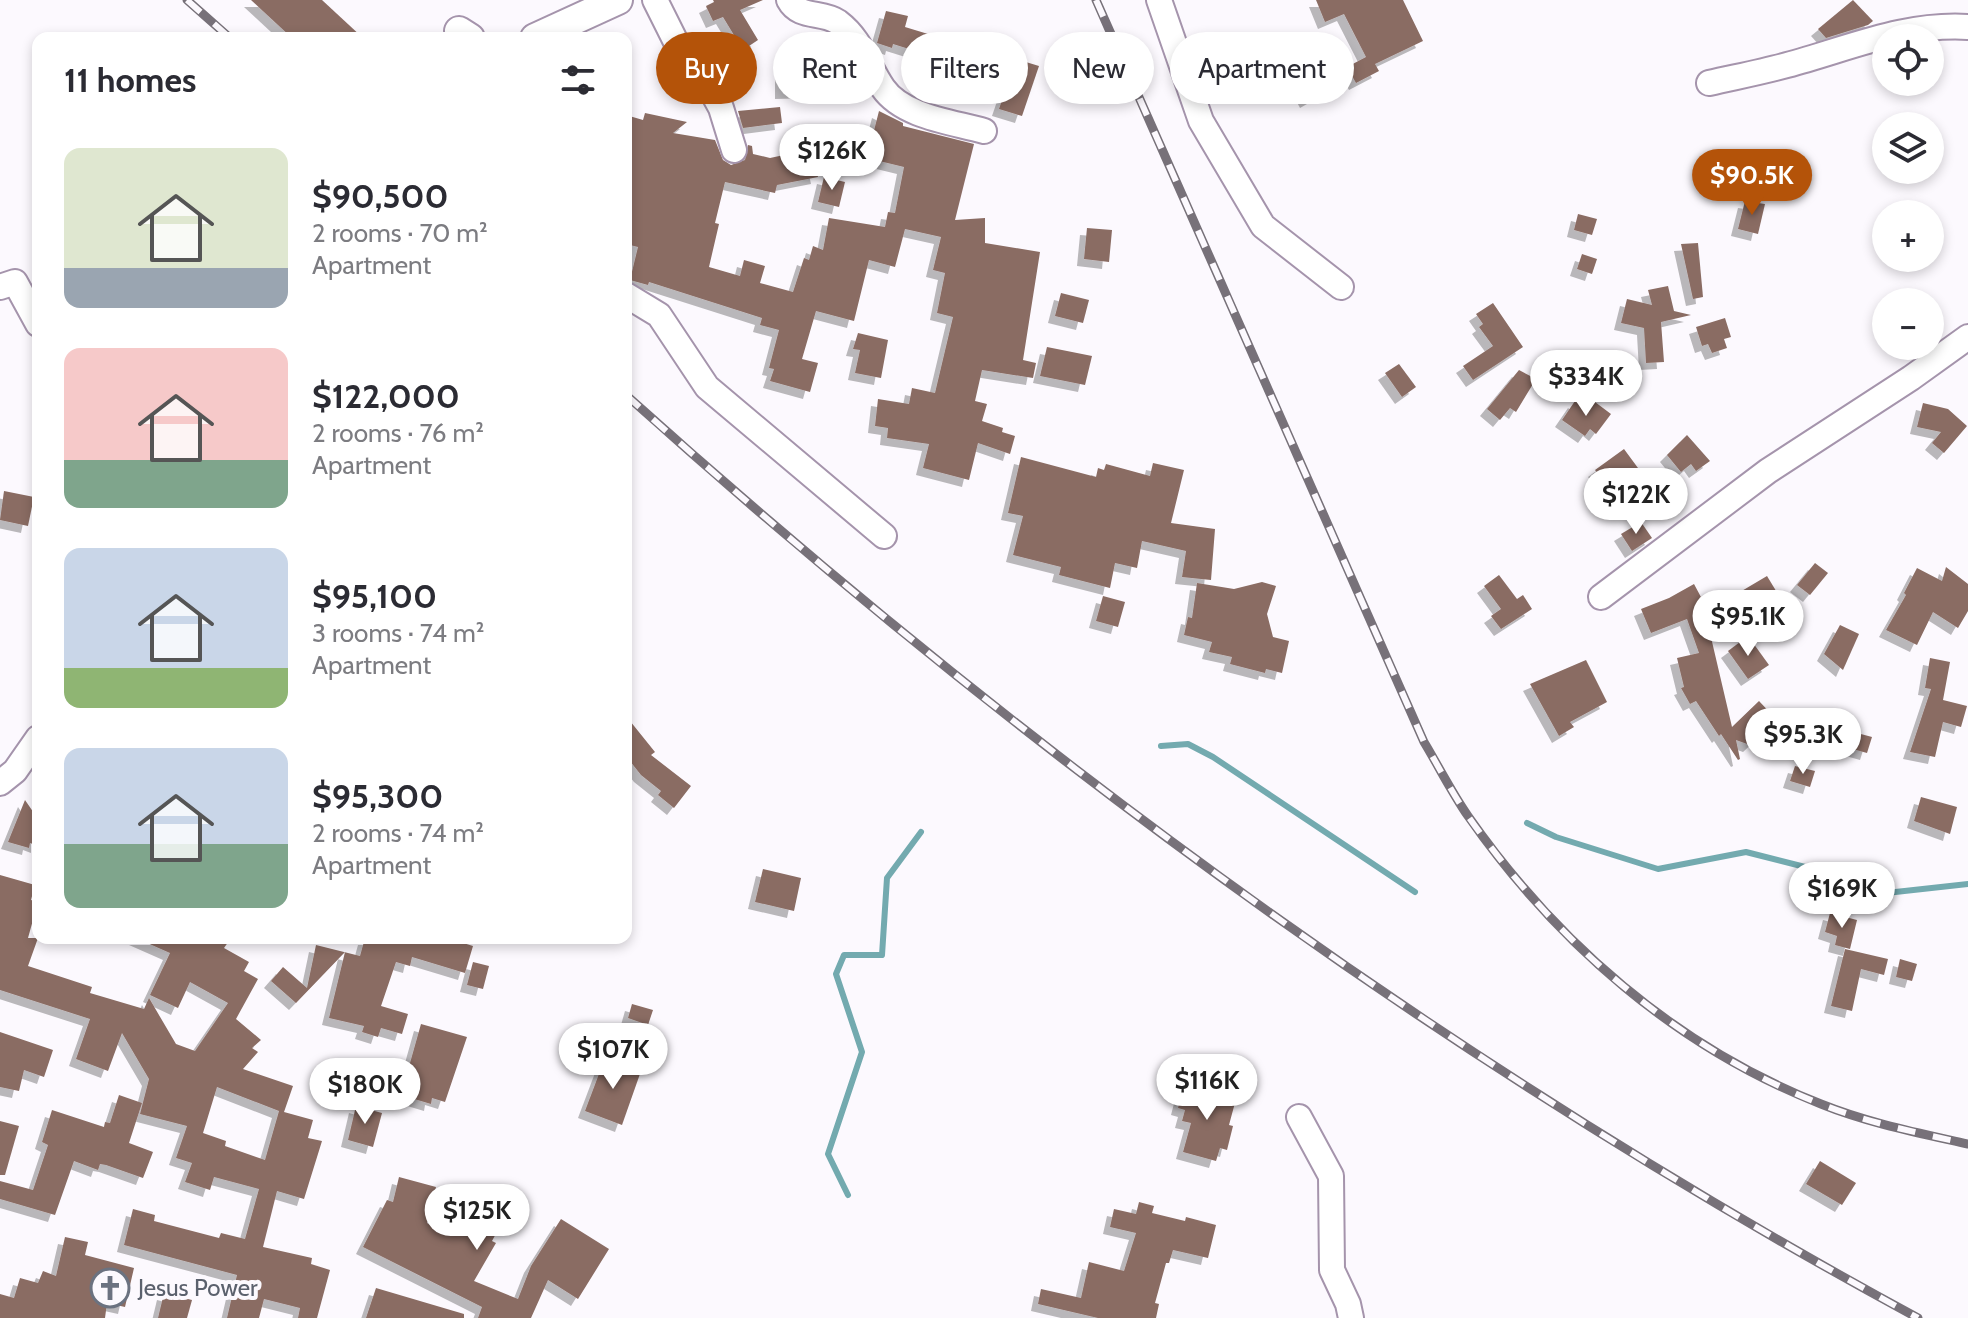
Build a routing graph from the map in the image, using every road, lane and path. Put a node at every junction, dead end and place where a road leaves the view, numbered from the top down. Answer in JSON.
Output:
{"nodes":[{"id":1,"x":618,"y":0,"type":"edge"},
{"id":2,"x":655,"y":0,"type":"edge"},
{"id":3,"x":789,"y":0,"type":"edge"},
{"id":4,"x":1159,"y":0,"type":"edge"},
{"id":5,"x":1968,"y":27,"type":"edge"},
{"id":6,"x":548,"y":32,"type":"edge"},
{"id":7,"x":1709,"y":83,"type":"dead end"},
{"id":8,"x":984,"y":131,"type":"dead end"},
{"id":9,"x":734,"y":150,"type":"dead end"},
{"id":10,"x":0,"y":287,"type":"edge"},
{"id":11,"x":1341,"y":287,"type":"dead end"},
{"id":12,"x":632,"y":299,"type":"edge"},
{"id":13,"x":32,"y":313,"type":"edge"},
{"id":14,"x":1968,"y":337,"type":"edge"},
{"id":15,"x":884,"y":536,"type":"dead end"},
{"id":16,"x":1601,"y":597,"type":"dead end"},
{"id":17,"x":32,"y":747,"type":"edge"},
{"id":18,"x":0,"y":783,"type":"edge"},
{"id":19,"x":1299,"y":1117,"type":"dead end"},
{"id":20,"x":1351,"y":1318,"type":"edge"}],
"edges":[{"from":1,"to":6,"type":"street"},
{"from":2,"to":9,"type":"street"},
{"from":3,"to":8,"type":"street"},
{"from":4,"to":11,"type":"street"},
{"from":5,"to":7,"type":"street"},
{"from":10,"to":13,"type":"street"},
{"from":12,"to":15,"type":"street"},
{"from":14,"to":16,"type":"street"},
{"from":17,"to":18,"type":"street"},
{"from":19,"to":20,"type":"street"}]}
